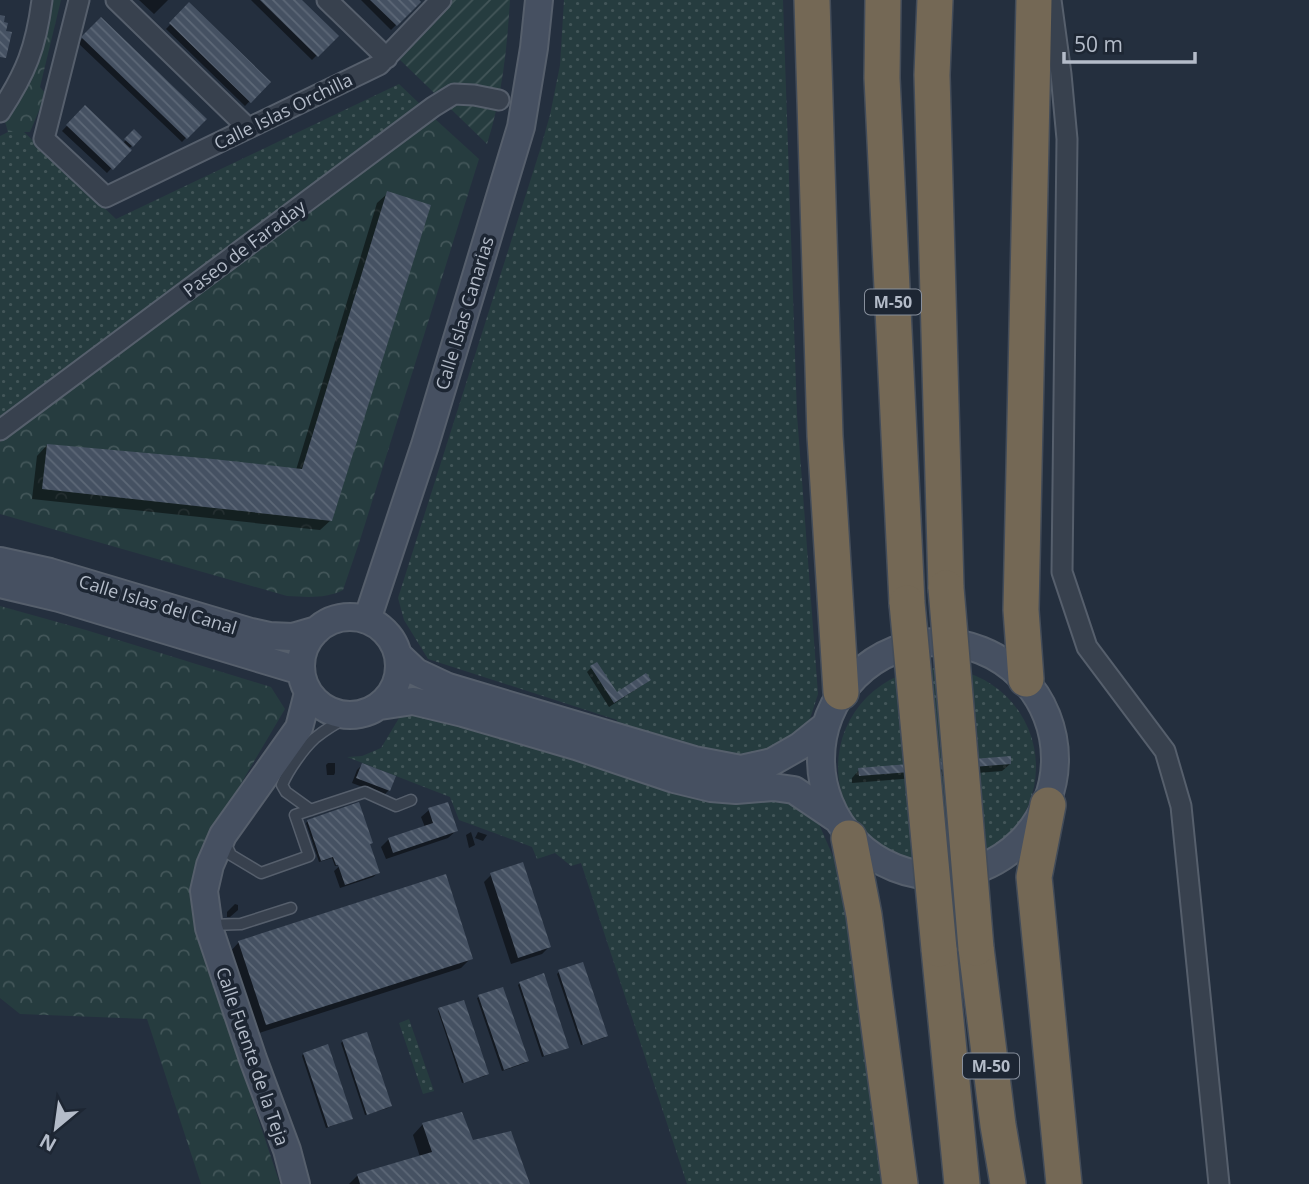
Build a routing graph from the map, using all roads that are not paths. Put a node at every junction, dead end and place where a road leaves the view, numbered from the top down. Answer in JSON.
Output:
{"nodes":[{"id":1,"x":42,"y":0,"type":"edge"},
{"id":2,"x":79,"y":0,"type":"edge"},
{"id":3,"x":116,"y":0,"type":"edge"},
{"id":4,"x":327,"y":0,"type":"edge"},
{"id":5,"x":441,"y":0,"type":"edge"},
{"id":6,"x":539,"y":0,"type":"edge"},
{"id":7,"x":812,"y":0,"type":"edge"},
{"id":8,"x":820,"y":0,"type":"edge"},
{"id":9,"x":883,"y":0,"type":"edge"},
{"id":10,"x":935,"y":0,"type":"edge"},
{"id":11,"x":1034,"y":0,"type":"edge"},
{"id":12,"x":1051,"y":0,"type":"edge"},
{"id":13,"x":387,"y":58,"type":"junction"},
{"id":14,"x":814,"y":82,"type":"junction"},
{"id":15,"x":499,"y":100,"type":"dead end"},
{"id":16,"x":0,"y":112,"type":"edge"},
{"id":17,"x":248,"y":128,"type":"junction"},
{"id":18,"x":0,"y":430,"type":"edge"},
{"id":19,"x":0,"y":561,"type":"edge"},
{"id":20,"x":0,"y":584,"type":"edge"},
{"id":21,"x":367,"y":620,"type":"junction"},
{"id":22,"x":317,"y":630,"type":"junction"},
{"id":23,"x":398,"y":655,"type":"junction"},
{"id":24,"x":1026,"y":679,"type":"junction"},
{"id":25,"x":305,"y":682,"type":"junction"},
{"id":26,"x":841,"y":692,"type":"junction"},
{"id":27,"x":380,"y":706,"type":"junction"},
{"id":28,"x":345,"y":715,"type":"junction"},
{"id":29,"x":825,"y":726,"type":"junction"},
{"id":30,"x":249,"y":798,"type":"junction"},
{"id":31,"x":411,"y":800,"type":"dead end"},
{"id":32,"x":1048,"y":805,"type":"junction"},
{"id":33,"x":311,"y":810,"type":"junction"},
{"id":34,"x":843,"y":828,"type":"junction"},
{"id":35,"x":231,"y":855,"type":"junction"},
{"id":36,"x":290,"y":908,"type":"dead end"},
{"id":37,"x":209,"y":926,"type":"junction"},
{"id":38,"x":296,"y":1184,"type":"edge"},
{"id":39,"x":900,"y":1184,"type":"edge"},
{"id":40,"x":962,"y":1184,"type":"edge"},
{"id":41,"x":1008,"y":1184,"type":"edge"},
{"id":42,"x":1065,"y":1184,"type":"edge"},
{"id":43,"x":1219,"y":1184,"type":"edge"}],
"edges":[{"from":1,"to":16,"type":"street"},
{"from":2,"to":17,"type":"street","name":"Calle Islas Orchilla"},
{"from":3,"to":17,"type":"street"},
{"from":4,"to":13,"type":"street"},
{"from":5,"to":13,"type":"street","name":"Calle Islas Orchilla"},
{"from":6,"to":21,"type":"street","name":"Calle Islas Canarias"},
{"from":7,"to":14,"type":"highway"},
{"from":8,"to":14,"type":"highway"},
{"from":9,"to":40,"type":"highway","number":"M-50","bridge":true},
{"from":10,"to":41,"type":"highway","number":"M-50","bridge":true},
{"from":11,"to":24,"type":"highway"},
{"from":12,"to":43,"type":"street"},
{"from":13,"to":17,"type":"street","name":"Calle Islas Orchilla"},
{"from":14,"to":26,"type":"highway"},
{"from":15,"to":18,"type":"street","name":"Paseo de Faraday"},
{"from":19,"to":22,"type":"street","name":"Calle Islas del Canal"},
{"from":20,"to":25,"type":"street","name":"Calle Islas del Canal"},
{"from":21,"to":22,"type":"street"},
{"from":21,"to":23,"type":"street"},
{"from":22,"to":25,"type":"street"},
{"from":23,"to":27,"type":"street"},
{"from":23,"to":29,"type":"street"},
{"from":24,"to":26,"type":"street"},
{"from":24,"to":32,"type":"street"},
{"from":25,"to":28,"type":"street"},
{"from":25,"to":30,"type":"street","name":"Calle Fuente de la Teja"},
{"from":26,"to":29,"type":"street"},
{"from":27,"to":28,"type":"street"},
{"from":27,"to":34,"type":"street"},
{"from":28,"to":33,"type":"lane"},
{"from":28,"to":35,"type":"street","name":"Calle Fuente de la Teja"},
{"from":29,"to":34,"type":"street"},
{"from":30,"to":35,"type":"lane"},
{"from":30,"to":37,"type":"street","name":"Calle Fuente de la Teja"},
{"from":31,"to":33,"type":"lane"},
{"from":32,"to":34,"type":"street"},
{"from":32,"to":42,"type":"highway"},
{"from":33,"to":35,"type":"lane"},
{"from":34,"to":39,"type":"highway"},
{"from":35,"to":37,"type":"street","name":"Calle Fuente de la Teja"},
{"from":36,"to":37,"type":"lane"},
{"from":37,"to":38,"type":"street","name":"Calle Fuente de la Teja"}]}
